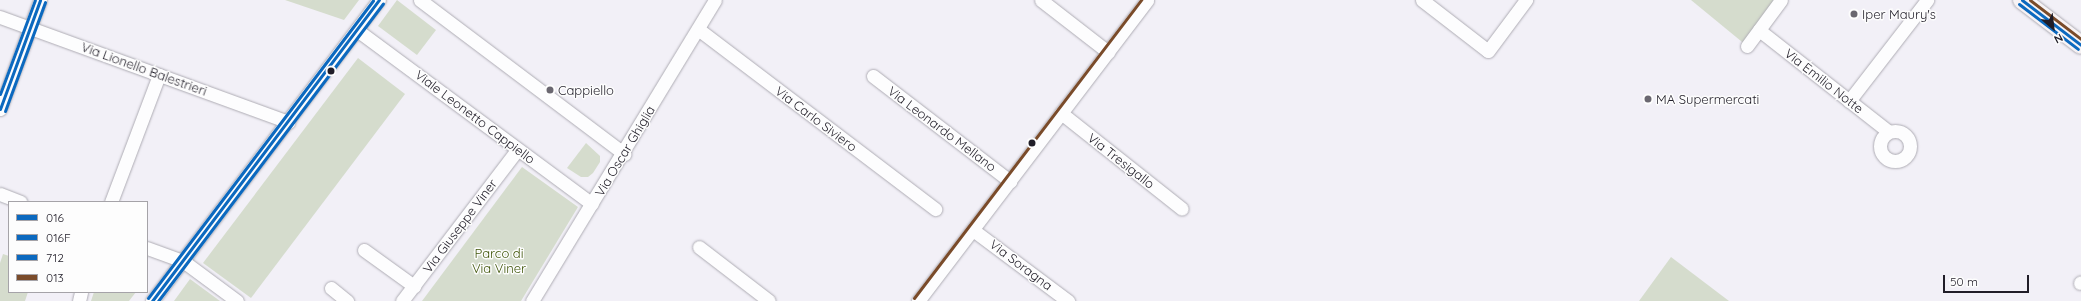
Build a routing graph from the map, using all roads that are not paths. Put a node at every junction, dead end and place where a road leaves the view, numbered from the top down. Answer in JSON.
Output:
{"nodes":[{"id":1,"x":40,"y":0,"type":"edge"},
{"id":2,"x":379,"y":0,"type":"edge"},
{"id":3,"x":420,"y":0,"type":"edge"},
{"id":4,"x":715,"y":0,"type":"edge"},
{"id":5,"x":1041,"y":0,"type":"edge"},
{"id":6,"x":1147,"y":0,"type":"edge"},
{"id":7,"x":1422,"y":0,"type":"edge"},
{"id":8,"x":1526,"y":0,"type":"edge"},
{"id":9,"x":1781,"y":0,"type":"edge"},
{"id":10,"x":1927,"y":0,"type":"edge"},
{"id":11,"x":2024,"y":1,"type":"edge"},
{"id":12,"x":0,"y":17,"type":"edge"},
{"id":13,"x":30,"y":28,"type":"junction"},
{"id":14,"x":698,"y":29,"type":"junction"},
{"id":15,"x":357,"y":30,"type":"junction"},
{"id":16,"x":1760,"y":30,"type":"junction"},
{"id":17,"x":2081,"y":45,"type":"edge"},
{"id":18,"x":1748,"y":46,"type":"dead end"},
{"id":19,"x":1108,"y":52,"type":"junction"},
{"id":20,"x":159,"y":75,"type":"junction"},
{"id":21,"x":873,"y":76,"type":"dead end"},
{"id":22,"x":1849,"y":101,"type":"junction"},
{"id":23,"x":0,"y":109,"type":"edge"},
{"id":24,"x":1061,"y":114,"type":"junction"},
{"id":25,"x":288,"y":122,"type":"junction"},
{"id":26,"x":1889,"y":132,"type":"dead end"},
{"id":27,"x":518,"y":150,"type":"junction"},
{"id":28,"x":624,"y":154,"type":"junction"},
{"id":29,"x":1010,"y":181,"type":"junction"},
{"id":30,"x":0,"y":194,"type":"edge"},
{"id":31,"x":18,"y":201,"type":"edge"},
{"id":32,"x":111,"y":201,"type":"edge"},
{"id":33,"x":592,"y":204,"type":"junction"},
{"id":34,"x":935,"y":209,"type":"dead end"},
{"id":35,"x":1182,"y":209,"type":"dead end"},
{"id":36,"x":973,"y":230,"type":"junction"},
{"id":37,"x":699,"y":247,"type":"dead end"},
{"id":38,"x":148,"y":248,"type":"edge"},
{"id":39,"x":364,"y":250,"type":"dead end"},
{"id":40,"x":183,"y":261,"type":"junction"},
{"id":41,"x":414,"y":286,"type":"junction"},
{"id":42,"x":331,"y":288,"type":"dead end"},
{"id":43,"x":152,"y":301,"type":"edge"},
{"id":44,"x":237,"y":301,"type":"edge"},
{"id":45,"x":347,"y":301,"type":"edge"},
{"id":46,"x":402,"y":301,"type":"edge"},
{"id":47,"x":532,"y":301,"type":"edge"},
{"id":48,"x":769,"y":301,"type":"edge"},
{"id":49,"x":918,"y":301,"type":"edge"},
{"id":50,"x":1068,"y":301,"type":"edge"}],
"edges":[{"from":1,"to":13,"type":"street"},
{"from":2,"to":15,"type":"street"},
{"from":3,"to":28,"type":"street"},
{"from":4,"to":14,"type":"street","name":"Via Oscar Ghiglia"},
{"from":5,"to":19,"type":"street"},
{"from":6,"to":19,"type":"street"},
{"from":7,"to":8,"type":"street"},
{"from":9,"to":16,"type":"street"},
{"from":10,"to":22,"type":"street"},
{"from":11,"to":17,"type":"street"},
{"from":12,"to":13,"type":"street","name":"Via Lionello Balestrieri"},
{"from":13,"to":20,"type":"street","name":"Via Lionello Balestrieri"},
{"from":13,"to":23,"type":"street"},
{"from":14,"to":28,"type":"street","name":"Via Oscar Ghiglia"},
{"from":14,"to":34,"type":"street","name":"Via Carlo Siviero"},
{"from":15,"to":25,"type":"street"},
{"from":15,"to":27,"type":"street","name":"Viale Leonetto Cappiello"},
{"from":16,"to":18,"type":"street"},
{"from":16,"to":22,"type":"street","name":"Via Emilio Notte"},
{"from":19,"to":24,"type":"street"},
{"from":20,"to":25,"type":"street","name":"Via Lionello Balestrieri"},
{"from":20,"to":32,"type":"street"},
{"from":21,"to":29,"type":"street","name":"Via Leonardo Mellano"},
{"from":22,"to":26,"type":"street","name":"Via Emilio Notte"},
{"from":24,"to":29,"type":"street"},
{"from":24,"to":35,"type":"street","name":"Via Tresigallo"},
{"from":25,"to":40,"type":"street"},
{"from":27,"to":33,"type":"street","name":"Viale Leonetto Cappiello"},
{"from":27,"to":41,"type":"street","name":"Via Giuseppe Viner"},
{"from":28,"to":33,"type":"street","name":"Via Oscar Ghiglia"},
{"from":29,"to":36,"type":"street"},
{"from":30,"to":31,"type":"street"},
{"from":33,"to":47,"type":"street","name":"Via Oscar Ghiglia"},
{"from":36,"to":49,"type":"street"},
{"from":36,"to":50,"type":"street","name":"Via Soragna"},
{"from":37,"to":48,"type":"street"},
{"from":38,"to":40,"type":"street"},
{"from":39,"to":41,"type":"street"},
{"from":40,"to":43,"type":"street"},
{"from":40,"to":44,"type":"street"},
{"from":41,"to":46,"type":"street","name":"Via Giuseppe Viner"},
{"from":42,"to":45,"type":"street"}]}
